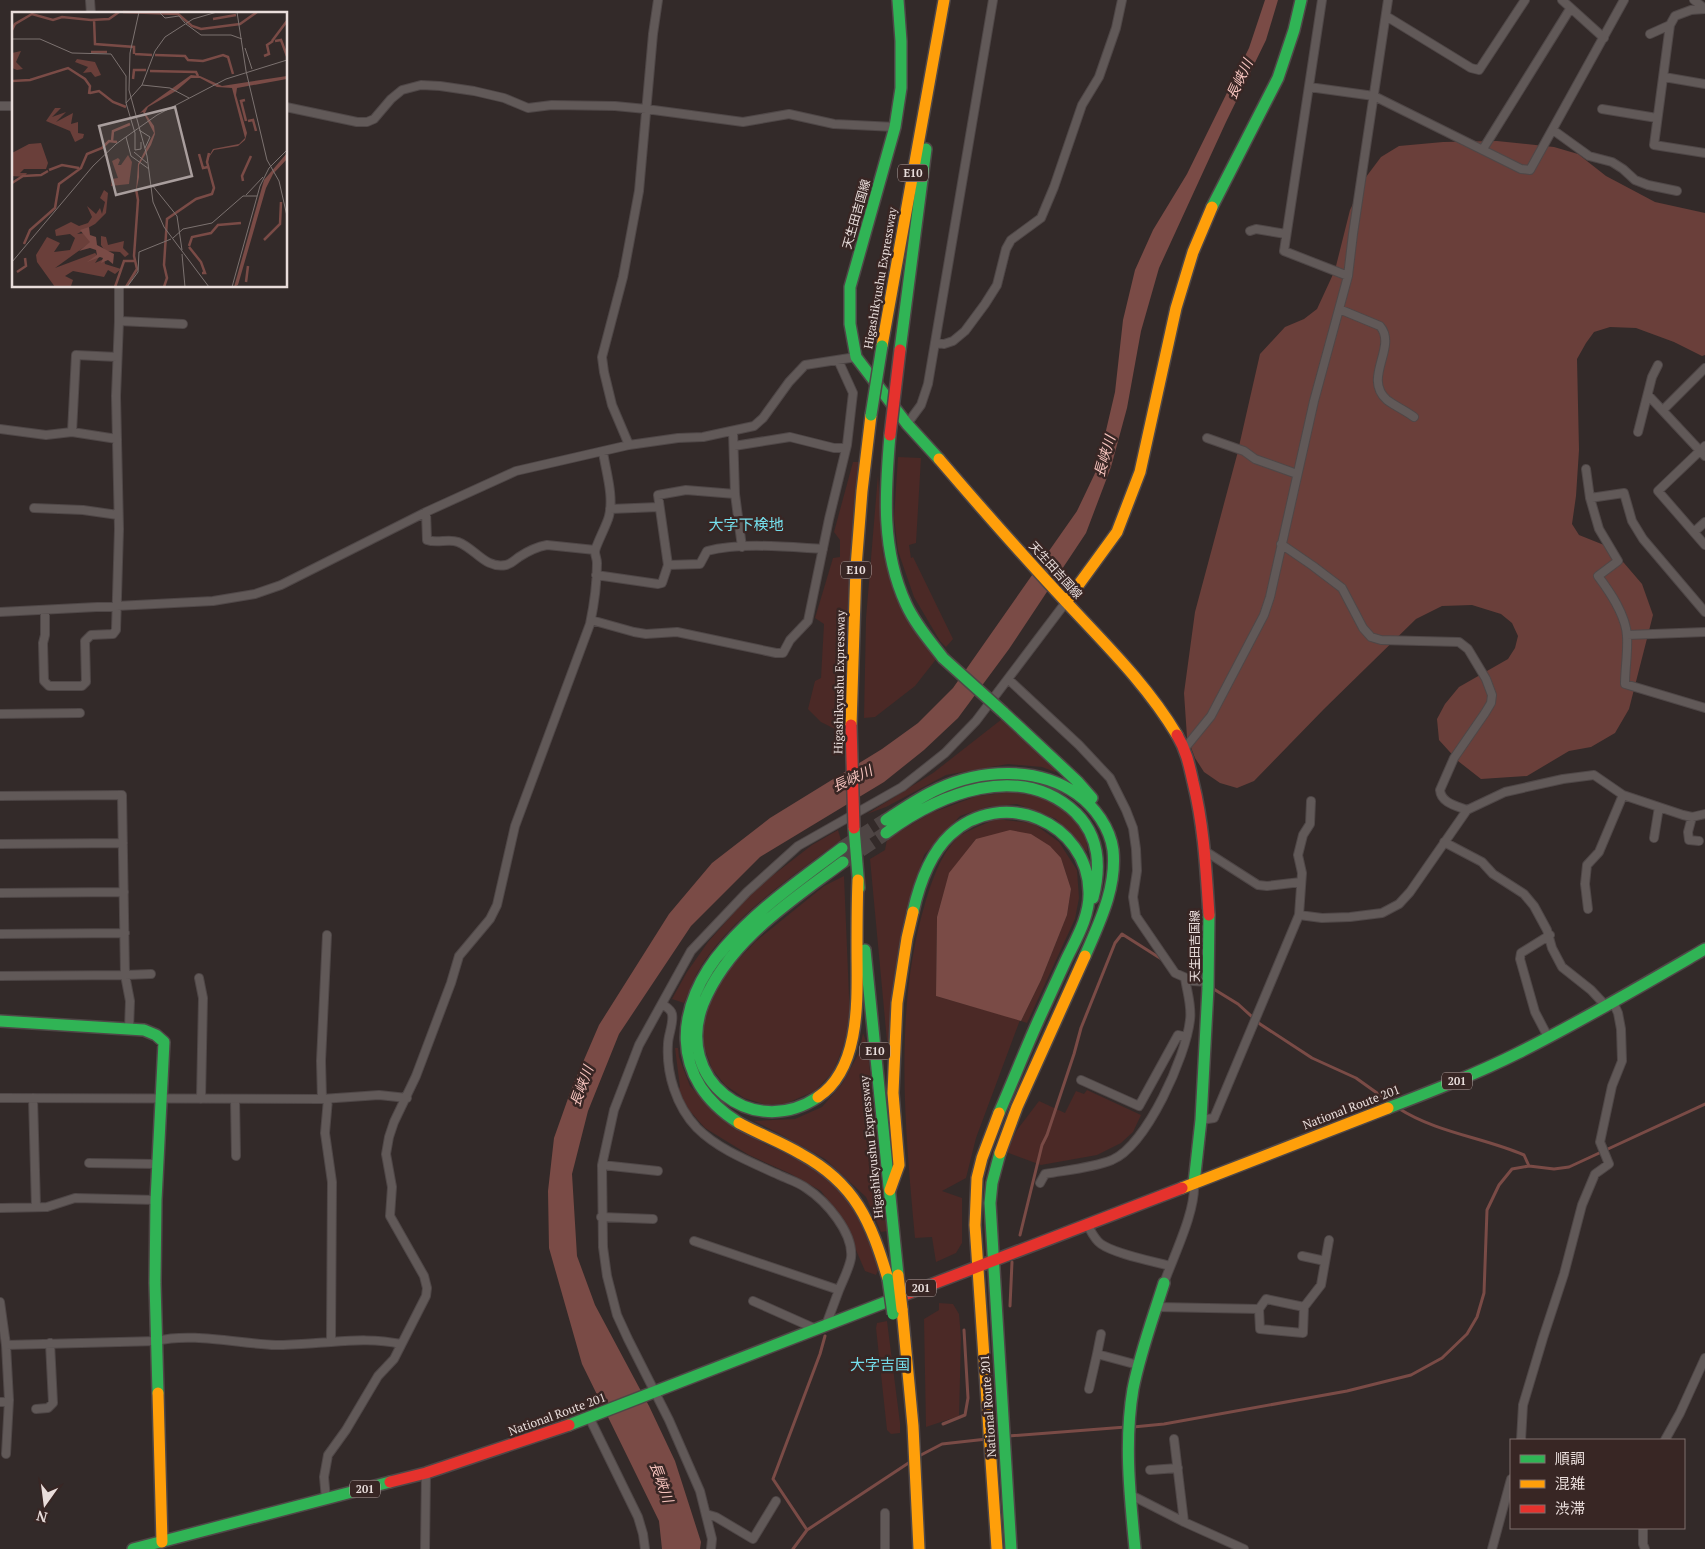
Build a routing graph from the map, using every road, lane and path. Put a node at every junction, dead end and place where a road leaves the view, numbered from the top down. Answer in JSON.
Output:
{"nodes":[{"id":1,"x":658,"y":0,"type":"edge"},
{"id":2,"x":898,"y":0,"type":"edge"},
{"id":3,"x":993,"y":0,"type":"edge"},
{"id":4,"x":1122,"y":0,"type":"edge"},
{"id":5,"x":1301,"y":0,"type":"edge"},
{"id":6,"x":1322,"y":0,"type":"edge"},
{"id":7,"x":1388,"y":0,"type":"edge"},
{"id":8,"x":1525,"y":0,"type":"edge"},
{"id":9,"x":1562,"y":0,"type":"edge"},
{"id":10,"x":1624,"y":0,"type":"edge"},
{"id":11,"x":1694,"y":0,"type":"edge"},
{"id":12,"x":943,"y":4,"type":"edge"},
{"id":13,"x":1570,"y":10,"type":"junction"},
{"id":14,"x":1386,"y":16,"type":"junction"},
{"id":15,"x":1670,"y":25,"type":"junction"},
{"id":16,"x":1650,"y":34,"type":"dead end"},
{"id":17,"x":1604,"y":38,"type":"junction"},
{"id":18,"x":1664,"y":77,"type":"junction"},
{"id":19,"x":1705,"y":84,"type":"edge"},
{"id":20,"x":1309,"y":87,"type":"junction"},
{"id":21,"x":1374,"y":96,"type":"junction"},
{"id":22,"x":288,"y":108,"type":"edge"},
{"id":23,"x":646,"y":109,"type":"junction"},
{"id":24,"x":1602,"y":110,"type":"dead end"},
{"id":25,"x":1657,"y":118,"type":"junction"},
{"id":26,"x":895,"y":127,"type":"junction"},
{"id":27,"x":1553,"y":130,"type":"junction"},
{"id":28,"x":1484,"y":149,"type":"junction"},
{"id":29,"x":1705,"y":153,"type":"edge"},
{"id":30,"x":1677,"y":191,"type":"dead end"},
{"id":31,"x":1257,"y":220,"type":"dead end"},
{"id":32,"x":1286,"y":234,"type":"junction"},
{"id":33,"x":1348,"y":276,"type":"junction"},
{"id":34,"x":119,"y":288,"type":"edge"},
{"id":35,"x":1339,"y":309,"type":"junction"},
{"id":36,"x":119,"y":321,"type":"junction"},
{"id":37,"x":183,"y":324,"type":"dead end"},
{"id":38,"x":936,"y":343,"type":"junction"},
{"id":39,"x":117,"y":357,"type":"junction"},
{"id":40,"x":856,"y":357,"type":"junction"},
{"id":41,"x":838,"y":360,"type":"junction"},
{"id":42,"x":1658,"y":364,"type":"dead end"},
{"id":43,"x":1705,"y":368,"type":"edge"},
{"id":44,"x":1648,"y":395,"type":"junction"},
{"id":45,"x":1662,"y":410,"type":"junction"},
{"id":46,"x":1414,"y":417,"type":"dead end"},
{"id":47,"x":907,"y":424,"type":"junction"},
{"id":48,"x":0,"y":429,"type":"edge"},
{"id":49,"x":733,"y":431,"type":"junction"},
{"id":50,"x":72,"y":432,"type":"junction"},
{"id":51,"x":1638,"y":432,"type":"dead end"},
{"id":52,"x":1207,"y":438,"type":"dead end"},
{"id":53,"x":117,"y":439,"type":"junction"},
{"id":54,"x":628,"y":445,"type":"junction"},
{"id":55,"x":734,"y":446,"type":"junction"},
{"id":56,"x":846,"y":448,"type":"junction"},
{"id":57,"x":1703,"y":451,"type":"edge"},
{"id":58,"x":603,"y":452,"type":"junction"},
{"id":59,"x":1586,"y":469,"type":"dead end"},
{"id":60,"x":1297,"y":474,"type":"junction"},
{"id":61,"x":735,"y":494,"type":"junction"},
{"id":62,"x":1590,"y":498,"type":"junction"},
{"id":63,"x":658,"y":507,"type":"junction"},
{"id":64,"x":34,"y":508,"type":"dead end"},
{"id":65,"x":610,"y":509,"type":"junction"},
{"id":66,"x":426,"y":512,"type":"junction"},
{"id":67,"x":118,"y":514,"type":"junction"},
{"id":68,"x":1705,"y":522,"type":"edge"},
{"id":69,"x":1694,"y":532,"type":"junction"},
{"id":70,"x":1281,"y":544,"type":"junction"},
{"id":71,"x":1705,"y":545,"type":"edge"},
{"id":72,"x":742,"y":547,"type":"junction"},
{"id":73,"x":823,"y":549,"type":"junction"},
{"id":74,"x":595,"y":550,"type":"junction"},
{"id":75,"x":668,"y":565,"type":"junction"},
{"id":76,"x":596,"y":575,"type":"junction"},
{"id":77,"x":1066,"y":602,"type":"junction"},
{"id":78,"x":116,"y":606,"type":"junction"},
{"id":79,"x":45,"y":610,"type":"junction"},
{"id":80,"x":0,"y":612,"type":"edge"},
{"id":81,"x":1705,"y":612,"type":"edge"},
{"id":82,"x":591,"y":620,"type":"junction"},
{"id":83,"x":1705,"y":632,"type":"edge"},
{"id":84,"x":1627,"y":635,"type":"junction"},
{"id":85,"x":1008,"y":679,"type":"junction"},
{"id":86,"x":1705,"y":708,"type":"edge"},
{"id":87,"x":80,"y":713,"type":"dead end"},
{"id":88,"x":0,"y":714,"type":"edge"},
{"id":89,"x":1185,"y":748,"type":"junction"},
{"id":90,"x":1623,"y":794,"type":"junction"},
{"id":91,"x":0,"y":796,"type":"edge"},
{"id":92,"x":1311,"y":801,"type":"dead end"},
{"id":93,"x":1659,"y":807,"type":"junction"},
{"id":94,"x":1467,"y":810,"type":"junction"},
{"id":95,"x":1705,"y":814,"type":"edge"},
{"id":96,"x":1692,"y":817,"type":"junction"},
{"id":97,"x":886,"y":820,"type":"tunnel mouth"},
{"id":98,"x":886,"y":833,"type":"tunnel mouth"},
{"id":99,"x":1108,"y":833,"type":"junction"},
{"id":100,"x":1654,"y":838,"type":"dead end"},
{"id":101,"x":1699,"y":841,"type":"dead end"},
{"id":102,"x":1444,"y":842,"type":"junction"},
{"id":103,"x":123,"y":843,"type":"junction"},
{"id":104,"x":0,"y":844,"type":"edge"},
{"id":105,"x":842,"y":848,"type":"tunnel mouth"},
{"id":106,"x":1205,"y":851,"type":"junction"},
{"id":107,"x":843,"y":862,"type":"tunnel mouth"},
{"id":108,"x":858,"y":880,"type":"junction"},
{"id":109,"x":1301,"y":882,"type":"junction"},
{"id":110,"x":124,"y":892,"type":"junction"},
{"id":111,"x":0,"y":893,"type":"edge"},
{"id":112,"x":1588,"y":909,"type":"dead end"},
{"id":113,"x":1299,"y":915,"type":"junction"},
{"id":114,"x":1082,"y":927,"type":"junction"},
{"id":115,"x":125,"y":933,"type":"junction"},
{"id":116,"x":0,"y":934,"type":"edge"},
{"id":117,"x":1550,"y":934,"type":"junction"},
{"id":118,"x":327,"y":935,"type":"dead end"},
{"id":119,"x":1705,"y":949,"type":"edge"},
{"id":120,"x":125,"y":974,"type":"junction"},
{"id":121,"x":151,"y":974,"type":"dead end"},
{"id":122,"x":0,"y":976,"type":"edge"},
{"id":123,"x":199,"y":978,"type":"dead end"},
{"id":124,"x":1184,"y":978,"type":"junction"},
{"id":125,"x":1208,"y":982,"type":"junction"},
{"id":126,"x":662,"y":1004,"type":"junction"},
{"id":127,"x":1609,"y":1004,"type":"junction"},
{"id":128,"x":0,"y":1020,"type":"edge"},
{"id":129,"x":129,"y":1029,"type":"junction"},
{"id":130,"x":1186,"y":1036,"type":"junction"},
{"id":131,"x":1548,"y":1037,"type":"junction"},
{"id":132,"x":1081,"y":1080,"type":"dead end"},
{"id":133,"x":0,"y":1098,"type":"edge"},
{"id":134,"x":33,"y":1098,"type":"junction"},
{"id":135,"x":201,"y":1098,"type":"junction"},
{"id":136,"x":407,"y":1098,"type":"junction"},
{"id":137,"x":160,"y":1099,"type":"junction"},
{"id":138,"x":236,"y":1099,"type":"junction"},
{"id":139,"x":325,"y":1099,"type":"junction"},
{"id":140,"x":1201,"y":1120,"type":"junction"},
{"id":141,"x":236,"y":1156,"type":"dead end"},
{"id":142,"x":89,"y":1163,"type":"dead end"},
{"id":143,"x":157,"y":1164,"type":"junction"},
{"id":144,"x":602,"y":1165,"type":"junction"},
{"id":145,"x":658,"y":1171,"type":"dead end"},
{"id":146,"x":1040,"y":1183,"type":"dead end"},
{"id":147,"x":1194,"y":1183,"type":"junction"},
{"id":148,"x":890,"y":1190,"type":"junction"},
{"id":149,"x":156,"y":1200,"type":"junction"},
{"id":150,"x":36,"y":1207,"type":"junction"},
{"id":151,"x":2,"y":1208,"type":"dead end"},
{"id":152,"x":601,"y":1217,"type":"junction"},
{"id":153,"x":653,"y":1219,"type":"dead end"},
{"id":154,"x":1087,"y":1224,"type":"junction"},
{"id":155,"x":1329,"y":1240,"type":"dead end"},
{"id":156,"x":694,"y":1241,"type":"dead end"},
{"id":157,"x":1302,"y":1256,"type":"dead end"},
{"id":158,"x":992,"y":1260,"type":"junction"},
{"id":159,"x":1325,"y":1261,"type":"junction"},
{"id":160,"x":979,"y":1266,"type":"junction"},
{"id":161,"x":1170,"y":1266,"type":"junction"},
{"id":162,"x":893,"y":1277,"type":"junction"},
{"id":163,"x":1164,"y":1283,"type":"joint"},
{"id":164,"x":839,"y":1290,"type":"junction"},
{"id":165,"x":753,"y":1301,"type":"dead end"},
{"id":166,"x":0,"y":1302,"type":"edge"},
{"id":167,"x":1157,"y":1307,"type":"junction"},
{"id":168,"x":1304,"y":1307,"type":"junction"},
{"id":169,"x":1259,"y":1309,"type":"junction"},
{"id":170,"x":821,"y":1327,"type":"junction"},
{"id":171,"x":1102,"y":1334,"type":"dead end"},
{"id":172,"x":156,"y":1341,"type":"junction"},
{"id":173,"x":331,"y":1342,"type":"junction"},
{"id":174,"x":50,"y":1344,"type":"junction"},
{"id":175,"x":401,"y":1344,"type":"junction"},
{"id":176,"x":6,"y":1345,"type":"junction"},
{"id":177,"x":1097,"y":1354,"type":"junction"},
{"id":178,"x":1705,"y":1358,"type":"edge"},
{"id":179,"x":1138,"y":1366,"type":"junction"},
{"id":180,"x":1089,"y":1389,"type":"dead end"},
{"id":181,"x":652,"y":1393,"type":"junction"},
{"id":182,"x":36,"y":1409,"type":"dead end"},
{"id":183,"x":590,"y":1416,"type":"junction"},
{"id":184,"x":1174,"y":1439,"type":"dead end"},
{"id":185,"x":1520,"y":1439,"type":"edge"},
{"id":186,"x":1666,"y":1439,"type":"edge"},
{"id":187,"x":6,"y":1454,"type":"dead end"},
{"id":188,"x":1178,"y":1468,"type":"junction"},
{"id":189,"x":1150,"y":1470,"type":"dead end"},
{"id":190,"x":426,"y":1473,"type":"junction"},
{"id":191,"x":1510,"y":1483,"type":"edge"},
{"id":192,"x":1129,"y":1494,"type":"junction"},
{"id":193,"x":326,"y":1499,"type":"junction"},
{"id":194,"x":776,"y":1501,"type":"dead end"},
{"id":195,"x":884,"y":1513,"type":"dead end"},
{"id":196,"x":706,"y":1514,"type":"junction"},
{"id":197,"x":1184,"y":1522,"type":"junction"},
{"id":198,"x":1643,"y":1529,"type":"edge"},
{"id":199,"x":165,"y":1545,"type":"edge"},
{"id":200,"x":133,"y":1549,"type":"edge"},
{"id":201,"x":425,"y":1549,"type":"edge"},
{"id":202,"x":645,"y":1549,"type":"edge"},
{"id":203,"x":712,"y":1549,"type":"edge"},
{"id":204,"x":886,"y":1549,"type":"edge"},
{"id":205,"x":919,"y":1549,"type":"edge"},
{"id":206,"x":997,"y":1549,"type":"edge"},
{"id":207,"x":1011,"y":1549,"type":"edge"},
{"id":208,"x":1135,"y":1549,"type":"edge"},
{"id":209,"x":1244,"y":1549,"type":"edge"},
{"id":210,"x":1492,"y":1549,"type":"edge"},
{"id":211,"x":1645,"y":1549,"type":"edge"}],
"edges":[{"from":1,"to":23,"type":"street"},
{"from":2,"to":26,"type":"main road","name":"天生田吉国線"},
{"from":3,"to":38,"type":"street"},
{"from":4,"to":38,"type":"street"},
{"from":5,"to":77,"type":"main road"},
{"from":6,"to":20,"type":"street"},
{"from":7,"to":14,"type":"street"},
{"from":8,"to":14,"type":"street"},
{"from":9,"to":13,"type":"street"},
{"from":10,"to":17,"type":"street"},
{"from":11,"to":15,"type":"street"},
{"from":12,"to":99,"type":"main road","bridge":true},
{"from":12,"to":108,"type":"main road","name":"Higashikyushu Expressway","number":"E10","bridge":true},
{"from":13,"to":17,"type":"street"},
{"from":13,"to":28,"type":"street"},
{"from":14,"to":21,"type":"street"},
{"from":15,"to":16,"type":"street"},
{"from":15,"to":18,"type":"street"},
{"from":17,"to":27,"type":"street"},
{"from":18,"to":19,"type":"street"},
{"from":18,"to":25,"type":"street"},
{"from":20,"to":21,"type":"street"},
{"from":20,"to":32,"type":"street"},
{"from":21,"to":28,"type":"street"},
{"from":21,"to":33,"type":"street"},
{"from":22,"to":23,"type":"street"},
{"from":23,"to":26,"type":"street"},
{"from":23,"to":54,"type":"street"},
{"from":24,"to":25,"type":"street"},
{"from":25,"to":29,"type":"street"},
{"from":26,"to":40,"type":"main road","name":"天生田吉国線"},
{"from":27,"to":28,"type":"street"},
{"from":27,"to":30,"type":"street"},
{"from":31,"to":32,"type":"street"},
{"from":32,"to":33,"type":"street"},
{"from":33,"to":35,"type":"street"},
{"from":34,"to":36,"type":"street"},
{"from":35,"to":46,"type":"street"},
{"from":35,"to":60,"type":"street"},
{"from":36,"to":37,"type":"street"},
{"from":36,"to":39,"type":"street"},
{"from":38,"to":47,"type":"street"},
{"from":39,"to":50,"type":"street"},
{"from":39,"to":53,"type":"street"},
{"from":40,"to":41,"type":"street"},
{"from":40,"to":47,"type":"main road","name":"天生田吉国線"},
{"from":41,"to":49,"type":"street"},
{"from":41,"to":56,"type":"street"},
{"from":42,"to":44,"type":"street"},
{"from":43,"to":45,"type":"street"},
{"from":44,"to":45,"type":"street"},
{"from":44,"to":51,"type":"street"},
{"from":45,"to":57,"type":"street"},
{"from":47,"to":77,"type":"main road","name":"天生田吉国線"},
{"from":48,"to":50,"type":"street"},
{"from":49,"to":54,"type":"street"},
{"from":49,"to":55,"type":"street"},
{"from":50,"to":53,"type":"street"},
{"from":52,"to":60,"type":"street"},
{"from":53,"to":67,"type":"street"},
{"from":54,"to":58,"type":"street"},
{"from":55,"to":56,"type":"street"},
{"from":55,"to":61,"type":"street"},
{"from":56,"to":73,"type":"street"},
{"from":57,"to":69,"type":"street"},
{"from":58,"to":65,"type":"street"},
{"from":58,"to":66,"type":"street"},
{"from":59,"to":62,"type":"street"},
{"from":60,"to":70,"type":"street"},
{"from":61,"to":63,"type":"street"},
{"from":61,"to":72,"type":"street"},
{"from":62,"to":81,"type":"street"},
{"from":62,"to":84,"type":"street"},
{"from":63,"to":65,"type":"street"},
{"from":63,"to":75,"type":"street"},
{"from":64,"to":67,"type":"street"},
{"from":65,"to":74,"type":"street"},
{"from":66,"to":74,"type":"street"},
{"from":66,"to":78,"type":"street"},
{"from":67,"to":78,"type":"street"},
{"from":68,"to":69,"type":"street"},
{"from":69,"to":71,"type":"street"},
{"from":70,"to":89,"type":"street"},
{"from":70,"to":94,"type":"street"},
{"from":72,"to":73,"type":"street"},
{"from":72,"to":75,"type":"street"},
{"from":73,"to":82,"type":"street"},
{"from":74,"to":76,"type":"street"},
{"from":75,"to":76,"type":"street"},
{"from":76,"to":82,"type":"street"},
{"from":77,"to":85,"type":"street"},
{"from":77,"to":89,"type":"main road","name":"天生田吉国線"},
{"from":78,"to":79,"type":"street"},
{"from":78,"to":79,"type":"street"},
{"from":79,"to":80,"type":"street"},
{"from":82,"to":136,"type":"street"},
{"from":83,"to":84,"type":"street"},
{"from":84,"to":86,"type":"street"},
{"from":85,"to":124,"type":"street"},
{"from":85,"to":126,"type":"street"},
{"from":87,"to":88,"type":"street"},
{"from":89,"to":106,"type":"main road","name":"天生田吉国線"},
{"from":90,"to":93,"type":"street"},
{"from":90,"to":94,"type":"street"},
{"from":90,"to":112,"type":"street"},
{"from":91,"to":103,"type":"street"},
{"from":92,"to":109,"type":"street"},
{"from":93,"to":96,"type":"street"},
{"from":93,"to":100,"type":"street"},
{"from":94,"to":102,"type":"street"},
{"from":95,"to":96,"type":"street"},
{"from":96,"to":101,"type":"street"},
{"from":97,"to":99,"type":"main road"},
{"from":98,"to":114,"type":"main road"},
{"from":99,"to":158,"type":"main road"},
{"from":102,"to":113,"type":"street"},
{"from":102,"to":117,"type":"street"},
{"from":103,"to":104,"type":"street"},
{"from":103,"to":110,"type":"street"},
{"from":105,"to":162,"type":"main road"},
{"from":106,"to":109,"type":"street"},
{"from":106,"to":125,"type":"main road","name":"天生田吉国線"},
{"from":107,"to":108,"type":"main road"},
{"from":108,"to":148,"type":"main road","name":"Higashikyushu Expressway","number":"E10"},
{"from":109,"to":113,"type":"street"},
{"from":110,"to":111,"type":"street"},
{"from":110,"to":115,"type":"street"},
{"from":113,"to":140,"type":"street"},
{"from":114,"to":148,"type":"main road"},
{"from":114,"to":160,"type":"main road"},
{"from":115,"to":116,"type":"street"},
{"from":115,"to":120,"type":"street"},
{"from":117,"to":127,"type":"street"},
{"from":117,"to":131,"type":"street"},
{"from":118,"to":139,"type":"street"},
{"from":119,"to":127,"type":"main road","name":"National Route 201","number":"201"},
{"from":120,"to":121,"type":"street"},
{"from":120,"to":122,"type":"street"},
{"from":120,"to":129,"type":"street"},
{"from":123,"to":135,"type":"street"},
{"from":124,"to":125,"type":"street"},
{"from":124,"to":130,"type":"street"},
{"from":125,"to":140,"type":"main road","name":"天生田吉国線"},
{"from":126,"to":144,"type":"street"},
{"from":126,"to":164,"type":"street"},
{"from":127,"to":131,"type":"main road","name":"National Route 201","number":"201"},
{"from":127,"to":185,"type":"street"},
{"from":128,"to":129,"type":"main road"},
{"from":129,"to":137,"type":"main road"},
{"from":130,"to":132,"type":"street"},
{"from":130,"to":146,"type":"street"},
{"from":131,"to":147,"type":"main road","name":"National Route 201","number":"201"},
{"from":133,"to":134,"type":"street"},
{"from":134,"to":137,"type":"street"},
{"from":134,"to":150,"type":"street"},
{"from":135,"to":137,"type":"street"},
{"from":135,"to":138,"type":"street"},
{"from":136,"to":139,"type":"street"},
{"from":136,"to":175,"type":"street"},
{"from":137,"to":143,"type":"main road"},
{"from":138,"to":139,"type":"street"},
{"from":138,"to":141,"type":"street"},
{"from":139,"to":173,"type":"street"},
{"from":140,"to":147,"type":"main road","name":"天生田吉国線"},
{"from":142,"to":143,"type":"street"},
{"from":143,"to":149,"type":"main road"},
{"from":144,"to":145,"type":"street"},
{"from":144,"to":152,"type":"street"},
{"from":147,"to":154,"type":"main road","name":"National Route 201","number":"201"},
{"from":147,"to":161,"type":"street"},
{"from":148,"to":162,"type":"main road","name":"Higashikyushu Expressway","number":"E10"},
{"from":149,"to":150,"type":"street"},
{"from":149,"to":172,"type":"main road"},
{"from":150,"to":151,"type":"street"},
{"from":152,"to":153,"type":"street"},
{"from":152,"to":181,"type":"street"},
{"from":154,"to":158,"type":"main road","name":"National Route 201","number":"201"},
{"from":154,"to":161,"type":"street"},
{"from":155,"to":159,"type":"street"},
{"from":156,"to":164,"type":"street"},
{"from":157,"to":159,"type":"street"},
{"from":158,"to":160,"type":"main road","name":"National Route 201","number":"201"},
{"from":158,"to":207,"type":"main road","name":"National Route 201"},
{"from":159,"to":168,"type":"street"},
{"from":160,"to":170,"type":"main road","name":"National Route 201","number":"201"},
{"from":160,"to":206,"type":"main road","name":"National Route 201"},
{"from":161,"to":163,"type":"street"},
{"from":162,"to":205,"type":"main road","name":"Higashikyushu Expressway","number":"E10","bridge":true},
{"from":163,"to":167,"type":"main road"},
{"from":164,"to":170,"type":"street"},
{"from":165,"to":170,"type":"street"},
{"from":166,"to":176,"type":"street"},
{"from":167,"to":169,"type":"street"},
{"from":167,"to":179,"type":"main road"},
{"from":168,"to":169,"type":"street"},
{"from":168,"to":169,"type":"street"},
{"from":170,"to":181,"type":"main road","name":"National Route 201","number":"201"},
{"from":171,"to":177,"type":"street"},
{"from":172,"to":173,"type":"street"},
{"from":172,"to":174,"type":"street"},
{"from":172,"to":199,"type":"main road"},
{"from":173,"to":175,"type":"street"},
{"from":174,"to":176,"type":"street"},
{"from":174,"to":182,"type":"street"},
{"from":175,"to":193,"type":"street"},
{"from":176,"to":187,"type":"street"},
{"from":177,"to":179,"type":"street"},
{"from":177,"to":180,"type":"street"},
{"from":178,"to":186,"type":"street"},
{"from":179,"to":192,"type":"main road"},
{"from":181,"to":183,"type":"main road","name":"National Route 201","number":"201"},
{"from":181,"to":196,"type":"street"},
{"from":183,"to":190,"type":"main road","name":"National Route 201","number":"201"},
{"from":183,"to":202,"type":"street"},
{"from":184,"to":188,"type":"street"},
{"from":188,"to":189,"type":"street"},
{"from":188,"to":197,"type":"street"},
{"from":190,"to":193,"type":"main road","name":"National Route 201","number":"201"},
{"from":190,"to":201,"type":"street"},
{"from":191,"to":210,"type":"street"},
{"from":192,"to":197,"type":"street"},
{"from":192,"to":208,"type":"main road"},
{"from":193,"to":199,"type":"main road","name":"National Route 201","number":"201"},
{"from":194,"to":196,"type":"street"},
{"from":195,"to":204,"type":"street"},
{"from":196,"to":203,"type":"street"},
{"from":197,"to":209,"type":"street"},
{"from":198,"to":211,"type":"street"},
{"from":199,"to":200,"type":"main road","name":"National Route 201","number":"201"}]}
